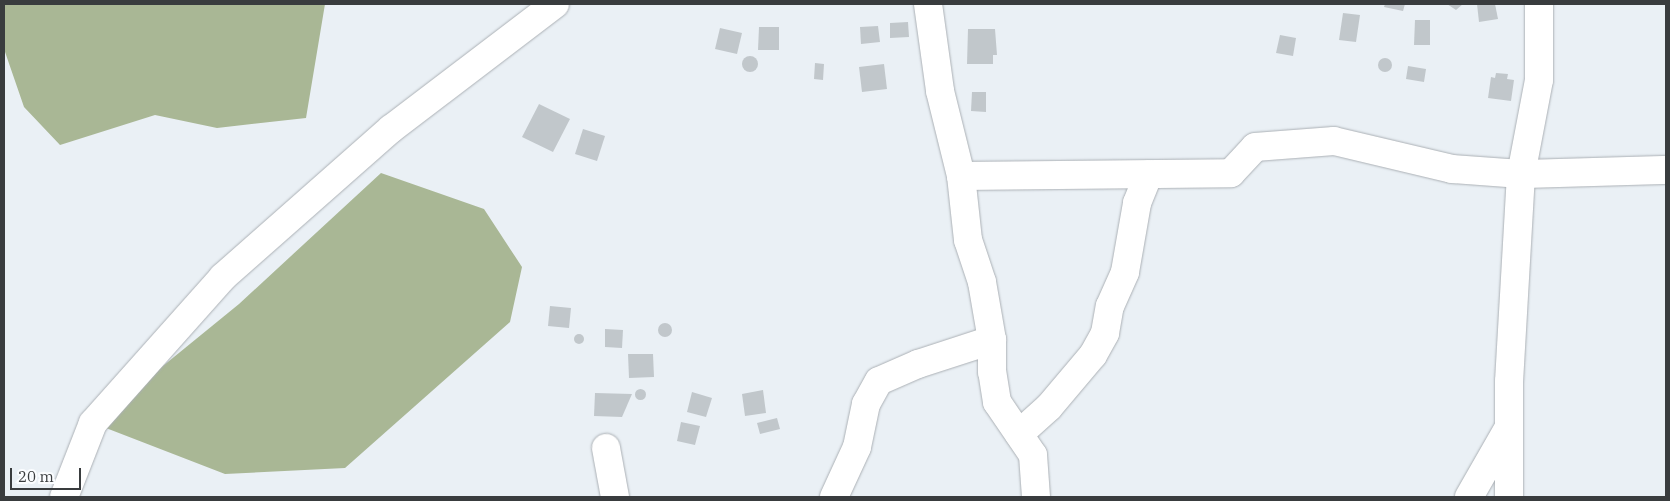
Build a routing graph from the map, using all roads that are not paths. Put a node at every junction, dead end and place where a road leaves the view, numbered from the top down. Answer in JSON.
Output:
{"nodes":[{"id":1,"x":555,"y":4,"type":"edge"},
{"id":2,"x":928,"y":4,"type":"edge"},
{"id":3,"x":1540,"y":4,"type":"edge"},
{"id":4,"x":1666,"y":170,"type":"edge"},
{"id":5,"x":1149,"y":174,"type":"junction"},
{"id":6,"x":1521,"y":174,"type":"junction"},
{"id":7,"x":961,"y":176,"type":"junction"},
{"id":8,"x":992,"y":340,"type":"junction"},
{"id":9,"x":1508,"y":428,"type":"junction"},
{"id":10,"x":1019,"y":434,"type":"junction"},
{"id":11,"x":606,"y":448,"type":"dead end"},
{"id":12,"x":64,"y":497,"type":"edge"},
{"id":13,"x":615,"y":497,"type":"edge"},
{"id":14,"x":834,"y":497,"type":"edge"},
{"id":15,"x":1036,"y":497,"type":"edge"},
{"id":16,"x":1469,"y":497,"type":"edge"},
{"id":17,"x":1509,"y":497,"type":"edge"}],
"edges":[{"from":1,"to":12,"type":"street"},
{"from":2,"to":7,"type":"street"},
{"from":3,"to":6,"type":"street"},
{"from":4,"to":6,"type":"street"},
{"from":5,"to":6,"type":"street"},
{"from":5,"to":7,"type":"street"},
{"from":5,"to":10,"type":"street"},
{"from":6,"to":9,"type":"street"},
{"from":7,"to":8,"type":"street"},
{"from":8,"to":10,"type":"street"},
{"from":8,"to":14,"type":"street"},
{"from":9,"to":16,"type":"street"},
{"from":9,"to":17,"type":"street"},
{"from":10,"to":15,"type":"street"},
{"from":11,"to":13,"type":"street"}]}
